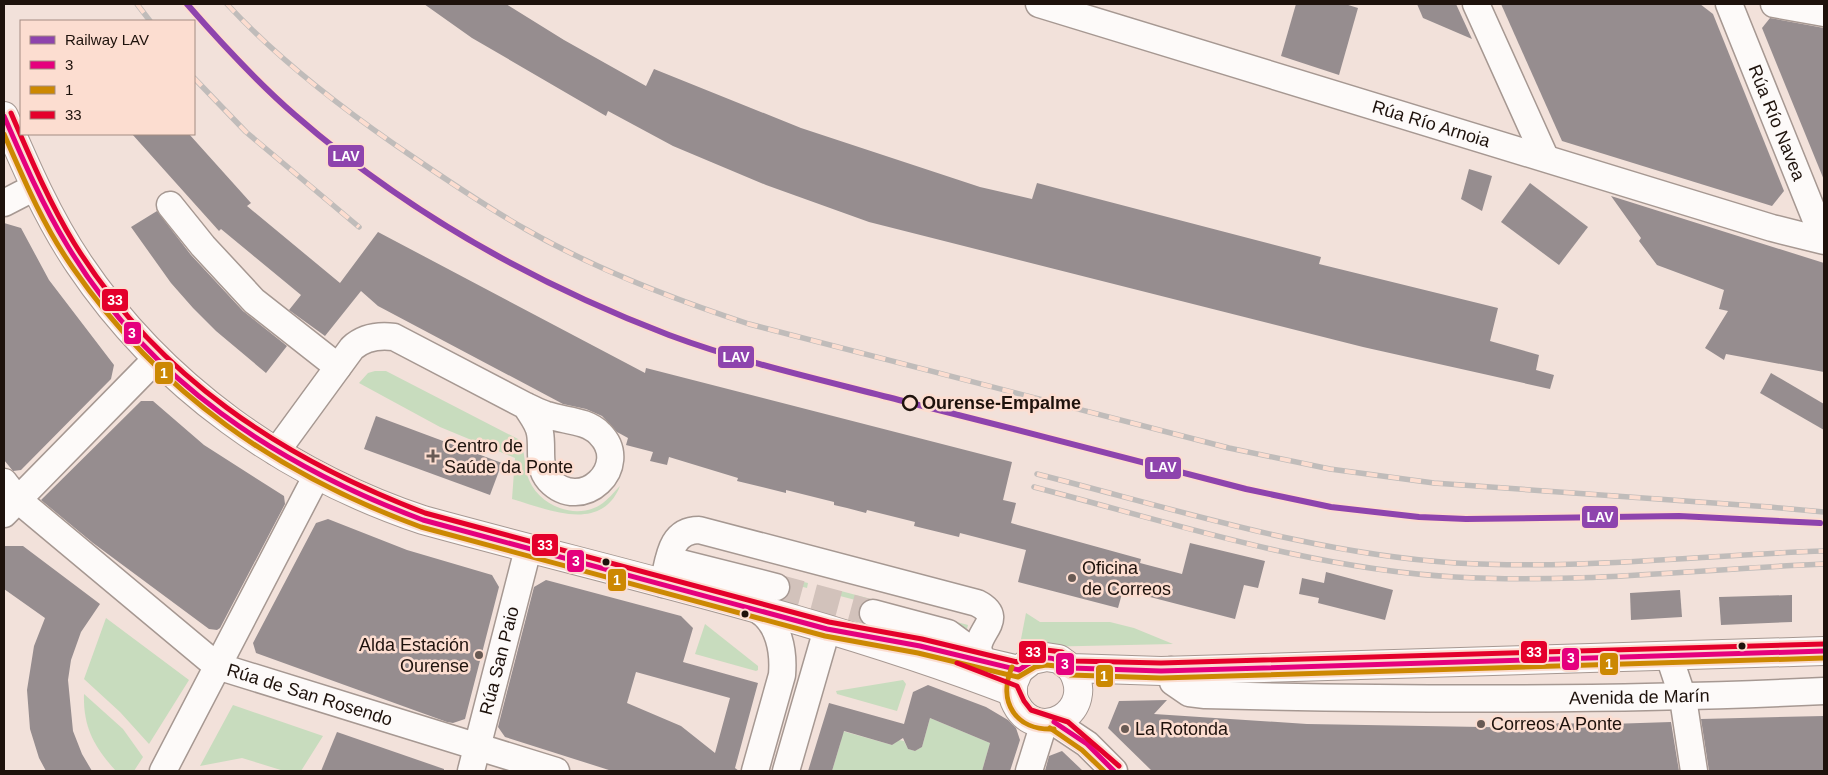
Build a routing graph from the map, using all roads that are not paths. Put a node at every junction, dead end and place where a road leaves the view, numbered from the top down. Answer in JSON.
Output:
{"nodes":[{"id":1,"x":1039,"y":4,"type":"edge"},
{"id":2,"x":1476,"y":4,"type":"edge"},
{"id":3,"x":1728,"y":4,"type":"edge"},
{"id":4,"x":1774,"y":4,"type":"edge"},
{"id":5,"x":1824,"y":13,"type":"edge"},
{"id":6,"x":4,"y":116,"type":"edge"},
{"id":7,"x":1544,"y":157,"type":"junction"},
{"id":8,"x":35,"y":187,"type":"junction"},
{"id":9,"x":4,"y":203,"type":"edge"},
{"id":10,"x":170,"y":205,"type":"dead end"},
{"id":11,"x":1824,"y":241,"type":"edge"},
{"id":12,"x":157,"y":358,"type":"junction"},
{"id":13,"x":345,"y":358,"type":"junction"},
{"id":14,"x":526,"y":406,"type":"dead end"},
{"id":15,"x":276,"y":452,"type":"junction"},
{"id":16,"x":317,"y":475,"type":"junction"},
{"id":17,"x":8,"y":498,"type":"edge"},
{"id":18,"x":528,"y":549,"type":"junction"},
{"id":19,"x":666,"y":572,"type":"junction"},
{"id":20,"x":776,"y":587,"type":"tunnel mouth"},
{"id":21,"x":758,"y":610,"type":"junction"},
{"id":22,"x":873,"y":613,"type":"tunnel mouth"},
{"id":23,"x":827,"y":629,"type":"junction"},
{"id":24,"x":1824,"y":651,"type":"edge"},
{"id":25,"x":1668,"y":656,"type":"junction"},
{"id":26,"x":982,"y":659,"type":"junction"},
{"id":27,"x":1452,"y":662,"type":"junction"},
{"id":28,"x":217,"y":666,"type":"junction"},
{"id":29,"x":1240,"y":668,"type":"junction"},
{"id":30,"x":1164,"y":670,"type":"junction"},
{"id":31,"x":1075,"y":679,"type":"junction"},
{"id":32,"x":1016,"y":681,"type":"junction"},
{"id":33,"x":1824,"y":691,"type":"edge"},
{"id":34,"x":1243,"y":696,"type":"junction"},
{"id":35,"x":1683,"y":698,"type":"junction"},
{"id":36,"x":1456,"y":700,"type":"junction"},
{"id":37,"x":1049,"y":722,"type":"junction"},
{"id":38,"x":474,"y":759,"type":"edge"},
{"id":39,"x":163,"y":771,"type":"edge"},
{"id":40,"x":556,"y":771,"type":"edge"},
{"id":41,"x":755,"y":771,"type":"edge"},
{"id":42,"x":786,"y":771,"type":"edge"},
{"id":43,"x":1029,"y":771,"type":"edge"},
{"id":44,"x":1114,"y":771,"type":"edge"},
{"id":45,"x":1694,"y":771,"type":"edge"}],
"edges":[{"from":1,"to":7,"type":"street","name":"Rúa Río Arnoia"},
{"from":2,"to":7,"type":"street"},
{"from":3,"to":11,"type":"street","name":"Rúa Río Navea"},
{"from":4,"to":5,"type":"street"},
{"from":6,"to":8,"type":"main road"},
{"from":7,"to":11,"type":"street","name":"Rúa Río Arnoia"},
{"from":8,"to":9,"type":"street"},
{"from":8,"to":12,"type":"main road"},
{"from":10,"to":13,"type":"street"},
{"from":12,"to":15,"type":"main road"},
{"from":12,"to":17,"type":"street"},
{"from":13,"to":14,"type":"street"},
{"from":13,"to":15,"type":"street"},
{"from":15,"to":16,"type":"main road"},
{"from":16,"to":18,"type":"main road"},
{"from":16,"to":28,"type":"street"},
{"from":17,"to":28,"type":"street","name":"Rúa de San Rosendo"},
{"from":18,"to":19,"type":"main road"},
{"from":18,"to":38,"type":"street","name":"Rúa San Paio"},
{"from":19,"to":20,"type":"street"},
{"from":19,"to":21,"type":"main road"},
{"from":19,"to":26,"type":"street"},
{"from":21,"to":23,"type":"main road"},
{"from":21,"to":41,"type":"street"},
{"from":22,"to":26,"type":"street"},
{"from":23,"to":26,"type":"main road"},
{"from":23,"to":32,"type":"main road"},
{"from":23,"to":42,"type":"street"},
{"from":24,"to":25,"type":"main road"},
{"from":25,"to":27,"type":"main road"},
{"from":25,"to":35,"type":"street"},
{"from":26,"to":32,"type":"main road"},
{"from":27,"to":29,"type":"main road"},
{"from":27,"to":36,"type":"street"},
{"from":28,"to":38,"type":"street","name":"Rúa de San Rosendo"},
{"from":28,"to":39,"type":"street"},
{"from":29,"to":30,"type":"main road"},
{"from":29,"to":34,"type":"street"},
{"from":30,"to":31,"type":"main road"},
{"from":30,"to":34,"type":"street","name":"Avenida de Marín"},
{"from":31,"to":32,"type":"main road"},
{"from":31,"to":37,"type":"main road"},
{"from":32,"to":37,"type":"main road"},
{"from":33,"to":35,"type":"street","name":"Avenida de Marín"},
{"from":34,"to":36,"type":"street","name":"Avenida de Marín"},
{"from":35,"to":36,"type":"street","name":"Avenida de Marín"},
{"from":35,"to":45,"type":"street"},
{"from":37,"to":43,"type":"street"},
{"from":37,"to":44,"type":"street"},
{"from":38,"to":40,"type":"street","name":"Rúa de San Rosendo"}]}
